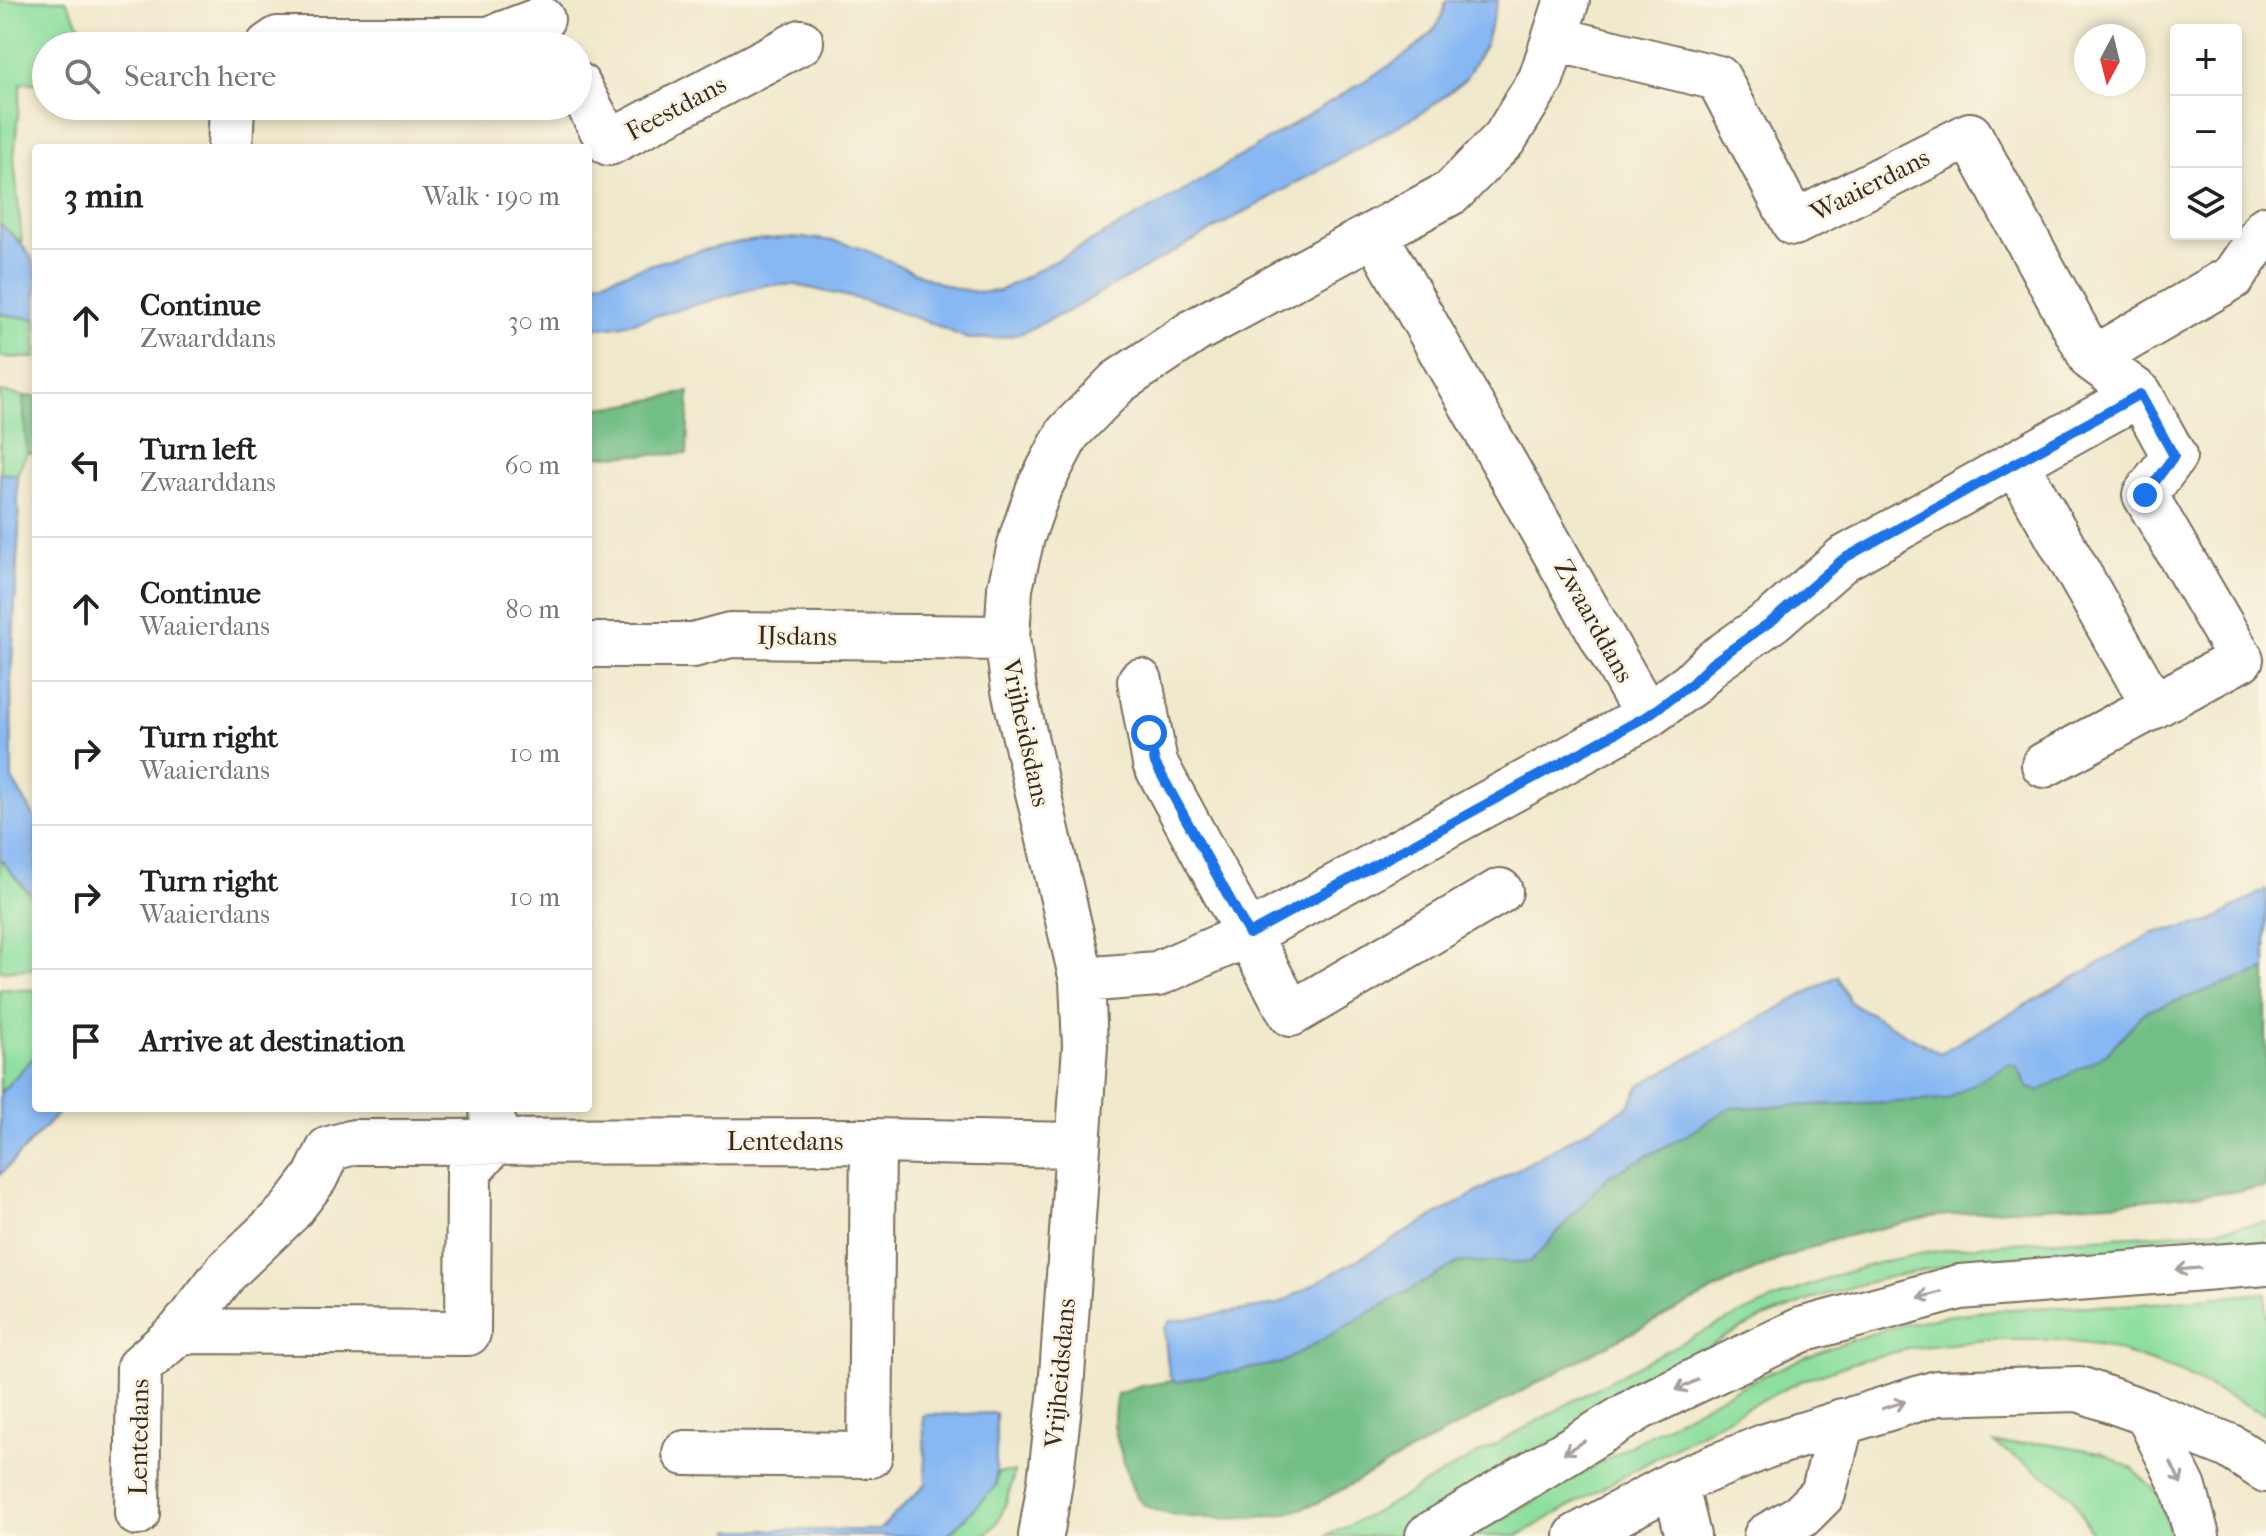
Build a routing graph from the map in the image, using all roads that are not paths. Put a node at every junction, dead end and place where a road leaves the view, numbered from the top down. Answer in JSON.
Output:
{"nodes":[{"id":1,"x":1561,"y":19,"type":"edge"},
{"id":2,"x":543,"y":22,"type":"edge"},
{"id":3,"x":511,"y":32,"type":"edge"},
{"id":4,"x":801,"y":42,"type":"dead end"},
{"id":5,"x":592,"y":111,"type":"edge"},
{"id":6,"x":231,"y":120,"type":"edge"},
{"id":7,"x":230,"y":144,"type":"edge"},
{"id":8,"x":2266,"y":228,"type":"edge"},
{"id":9,"x":1388,"y":257,"type":"dead end"},
{"id":10,"x":2092,"y":359,"type":"junction"},
{"id":11,"x":2140,"y":394,"type":"junction"},
{"id":12,"x":2016,"y":463,"type":"junction"},
{"id":13,"x":1007,"y":638,"type":"junction"},
{"id":14,"x":592,"y":645,"type":"edge"},
{"id":15,"x":2254,"y":661,"type":"edge"},
{"id":16,"x":1140,"y":681,"type":"dead end"},
{"id":17,"x":2154,"y":706,"type":"junction"},
{"id":18,"x":1647,"y":716,"type":"junction"},
{"id":19,"x":2044,"y":765,"type":"dead end"},
{"id":20,"x":1500,"y":891,"type":"dead end"},
{"id":21,"x":1249,"y":934,"type":"junction"},
{"id":22,"x":1082,"y":980,"type":"junction"},
{"id":23,"x":493,"y":1125,"type":"edge"},
{"id":24,"x":873,"y":1141,"type":"junction"},
{"id":25,"x":1076,"y":1145,"type":"junction"},
{"id":26,"x":2266,"y":1263,"type":"edge"},
{"id":27,"x":180,"y":1331,"type":"junction"},
{"id":28,"x":2147,"y":1413,"type":"junction"},
{"id":29,"x":1842,"y":1421,"type":"junction"},
{"id":30,"x":685,"y":1453,"type":"dead end"},
{"id":31,"x":2266,"y":1470,"type":"edge"},
{"id":32,"x":1050,"y":1482,"type":"junction"},
{"id":33,"x":1675,"y":1483,"type":"junction"},
{"id":34,"x":137,"y":1513,"type":"dead end"},
{"id":35,"x":1041,"y":1536,"type":"edge"},
{"id":36,"x":1071,"y":1536,"type":"edge"},
{"id":37,"x":1428,"y":1536,"type":"edge"},
{"id":38,"x":1577,"y":1536,"type":"edge"},
{"id":39,"x":1688,"y":1536,"type":"edge"},
{"id":40,"x":1766,"y":1536,"type":"edge"},
{"id":41,"x":2197,"y":1536,"type":"edge"}],
"edges":[{"from":1,"to":10,"type":"street","name":"Waaierdans"},
{"from":1,"to":13,"type":"street","name":"Vrijheidsdans"},
{"from":2,"to":3,"type":"street"},
{"from":4,"to":5,"type":"street","name":"Feestdans"},
{"from":6,"to":7,"type":"street"},
{"from":8,"to":10,"type":"street"},
{"from":9,"to":18,"type":"street","name":"Zwaarddans"},
{"from":10,"to":11,"type":"street","name":"Waaierdans"},
{"from":11,"to":12,"type":"street"},
{"from":11,"to":15,"type":"street","name":"Waaierdans"},
{"from":12,"to":17,"type":"street"},
{"from":12,"to":18,"type":"street"},
{"from":13,"to":14,"type":"street","name":"IJsdans"},
{"from":13,"to":22,"type":"street","name":"Vrijheidsdans"},
{"from":15,"to":17,"type":"street","name":"Waaierdans"},
{"from":16,"to":21,"type":"street"},
{"from":17,"to":19,"type":"street","name":"Waaierdans"},
{"from":18,"to":21,"type":"street"},
{"from":20,"to":21,"type":"street"},
{"from":21,"to":22,"type":"street"},
{"from":22,"to":25,"type":"street","name":"Vrijheidsdans"},
{"from":23,"to":24,"type":"street","name":"Lentedans"},
{"from":23,"to":27,"type":"street","name":"Lentedans"},
{"from":23,"to":27,"type":"street"},
{"from":24,"to":25,"type":"street","name":"Lentedans"},
{"from":24,"to":30,"type":"street"},
{"from":25,"to":32,"type":"street","name":"Vrijheidsdans"},
{"from":26,"to":37,"type":"street","one_way":true},
{"from":27,"to":34,"type":"street","name":"Lentedans"},
{"from":29,"to":28,"type":"street","one_way":true},
{"from":28,"to":31,"type":"street"},
{"from":28,"to":41,"type":"street","one_way":true},
{"from":29,"to":33,"type":"street"},
{"from":29,"to":40,"type":"street"},
{"from":32,"to":35,"type":"street","name":"Vrijheidsdans"},
{"from":32,"to":36,"type":"street","name":"Vrijheidsdans"},
{"from":33,"to":38,"type":"street"},
{"from":33,"to":39,"type":"street"}]}
